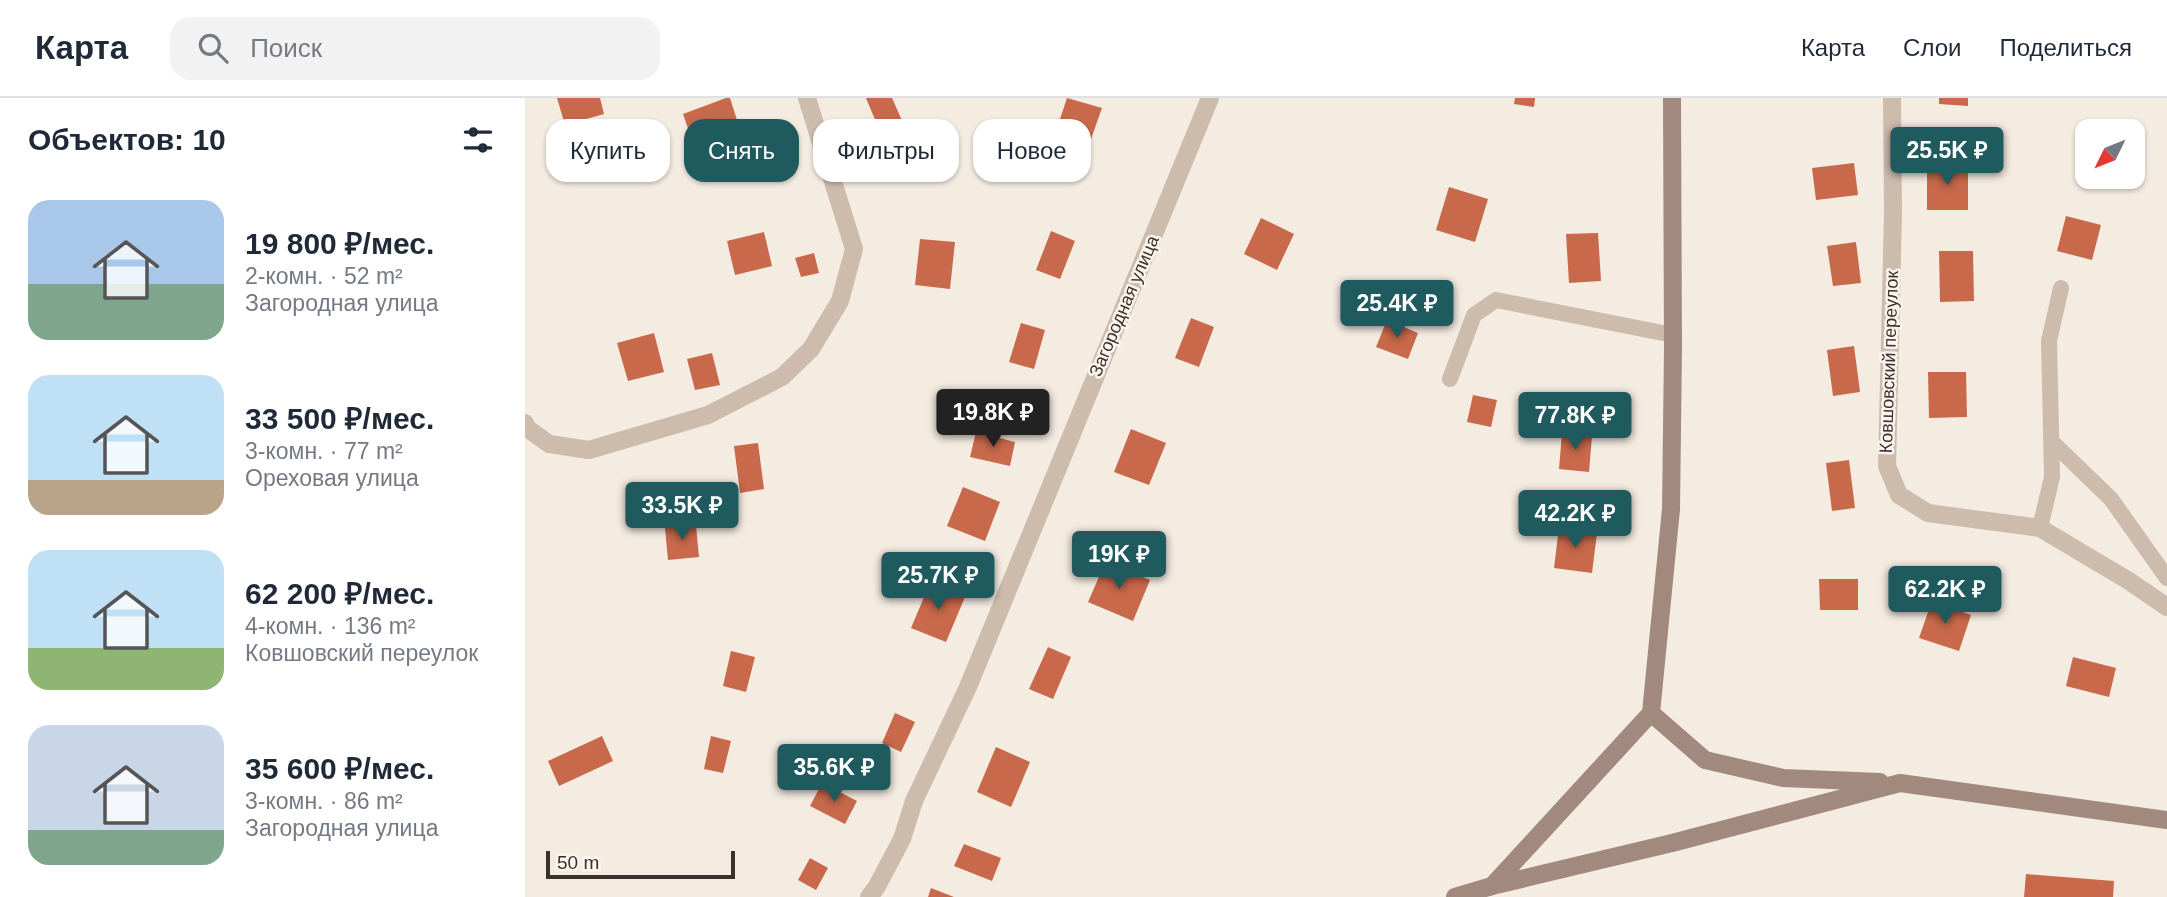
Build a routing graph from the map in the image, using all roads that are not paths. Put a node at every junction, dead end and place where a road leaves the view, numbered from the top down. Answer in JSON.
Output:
{"nodes":[{"id":1,"x":807,"y":98,"type":"edge"},
{"id":2,"x":1210,"y":98,"type":"edge"},
{"id":3,"x":1672,"y":98,"type":"edge"},
{"id":4,"x":1892,"y":98,"type":"edge"},
{"id":5,"x":2060,"y":288,"type":"dead end"},
{"id":6,"x":1673,"y":335,"type":"junction"},
{"id":7,"x":1450,"y":379,"type":"dead end"},
{"id":8,"x":525,"y":423,"type":"edge"},
{"id":9,"x":2051,"y":441,"type":"junction"},
{"id":10,"x":2040,"y":528,"type":"junction"},
{"id":11,"x":2167,"y":578,"type":"edge"},
{"id":12,"x":2167,"y":607,"type":"edge"},
{"id":13,"x":1651,"y":713,"type":"junction"},
{"id":14,"x":1900,"y":783,"type":"junction"},
{"id":15,"x":2167,"y":820,"type":"edge"},
{"id":16,"x":1492,"y":886,"type":"junction"},
{"id":17,"x":869,"y":897,"type":"edge"},
{"id":18,"x":1455,"y":897,"type":"edge"}],
"edges":[{"from":1,"to":8,"type":"street"},
{"from":2,"to":17,"type":"street","name":"Загородная улица"},
{"from":3,"to":6,"type":"street"},
{"from":4,"to":10,"type":"street","name":"Ковшовский переулок"},
{"from":5,"to":9,"type":"lane"},
{"from":6,"to":7,"type":"lane"},
{"from":6,"to":13,"type":"street"},
{"from":9,"to":10,"type":"lane"},
{"from":9,"to":11,"type":"lane"},
{"from":10,"to":12,"type":"street","name":"Ковшовский переулок"},
{"from":13,"to":14,"type":"street"},
{"from":13,"to":16,"type":"street"},
{"from":14,"to":15,"type":"street"},
{"from":14,"to":16,"type":"street"},
{"from":16,"to":18,"type":"street"}]}
